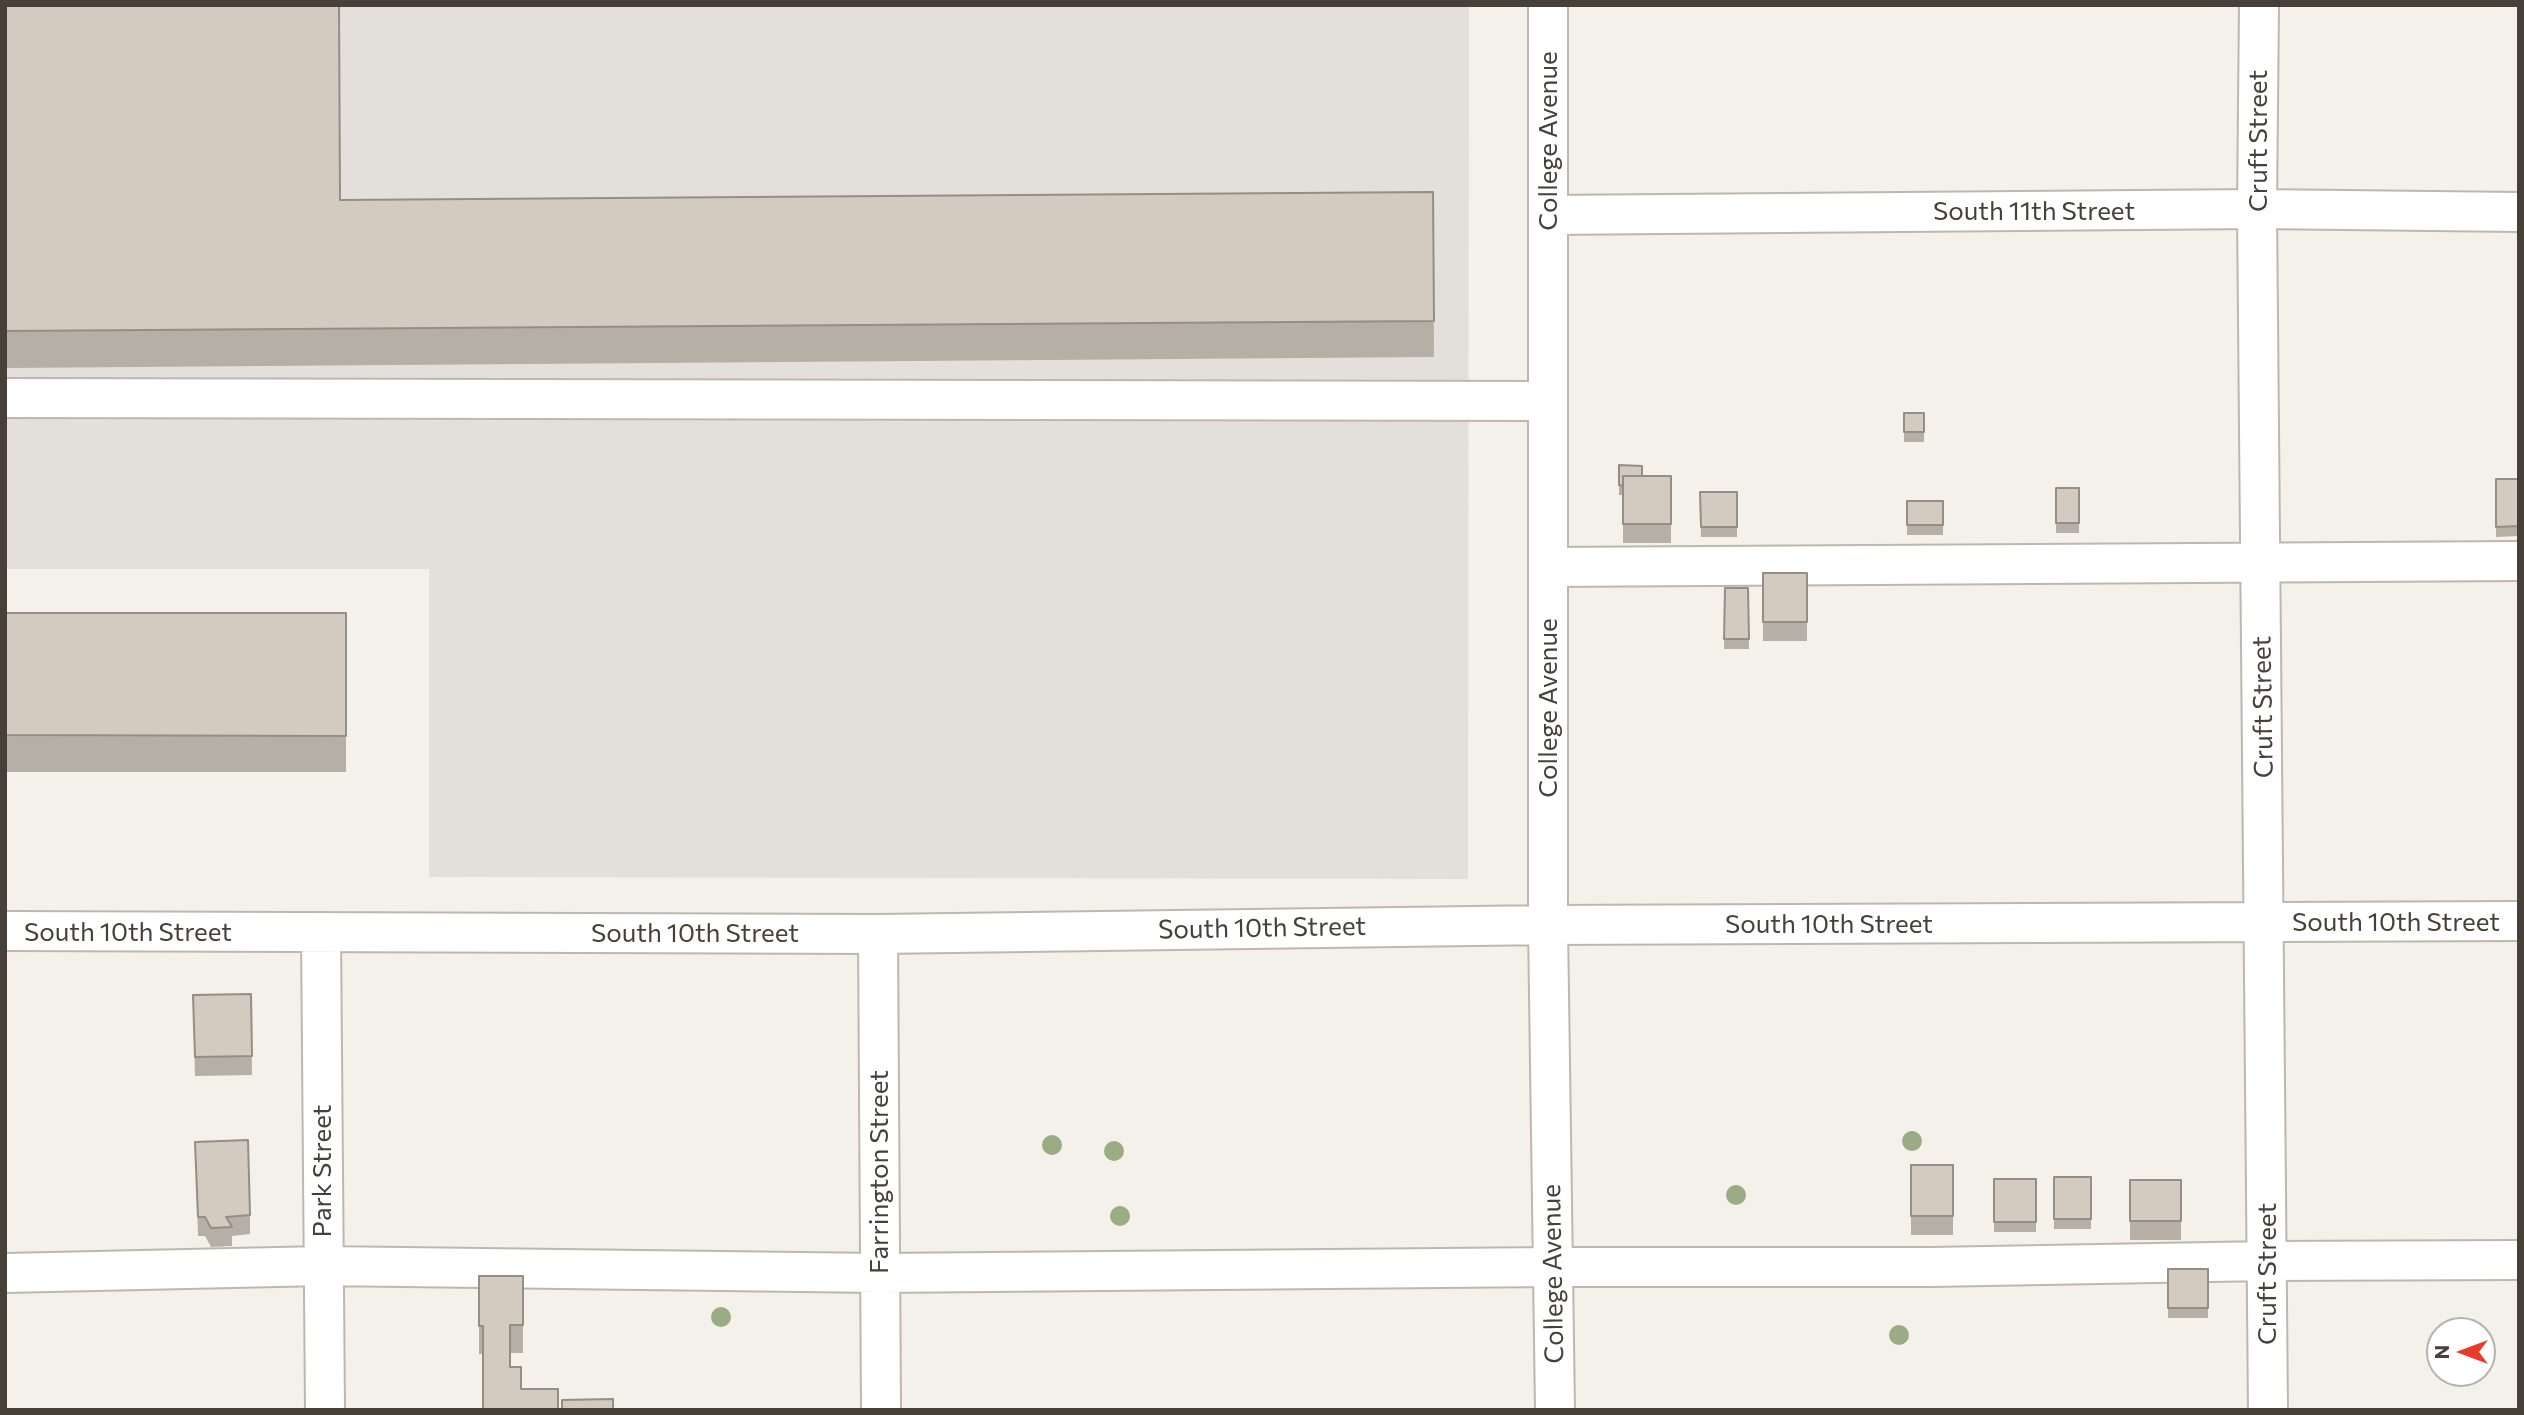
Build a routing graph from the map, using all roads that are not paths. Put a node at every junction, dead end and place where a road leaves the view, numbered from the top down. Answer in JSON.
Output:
{"nodes":[{"id":1,"x":1548,"y":5,"type":"edge"},
{"id":2,"x":2259,"y":5,"type":"edge"},
{"id":3,"x":2257,"y":209,"type":"junction"},
{"id":4,"x":2519,"y":212,"type":"edge"},
{"id":5,"x":1548,"y":215,"type":"junction"},
{"id":6,"x":5,"y":398,"type":"edge"},
{"id":7,"x":1548,"y":401,"type":"junction"},
{"id":8,"x":2519,"y":561,"type":"edge"},
{"id":9,"x":2261,"y":562,"type":"junction"},
{"id":10,"x":1548,"y":567,"type":"junction"},
{"id":11,"x":2519,"y":921,"type":"edge"},
{"id":12,"x":2265,"y":922,"type":"junction"},
{"id":13,"x":1548,"y":925,"type":"junction"},
{"id":14,"x":5,"y":931,"type":"edge"},
{"id":15,"x":321,"y":932,"type":"junction"},
{"id":16,"x":878,"y":933,"type":"junction"},
{"id":17,"x":2267,"y":1261,"type":"junction"},
{"id":18,"x":2519,"y":1261,"type":"edge"},
{"id":19,"x":323,"y":1266,"type":"junction"},
{"id":20,"x":1553,"y":1267,"type":"junction"},
{"id":21,"x":5,"y":1273,"type":"edge"},
{"id":22,"x":880,"y":1273,"type":"junction"},
{"id":23,"x":325,"y":1410,"type":"edge"},
{"id":24,"x":881,"y":1410,"type":"edge"},
{"id":25,"x":1555,"y":1410,"type":"edge"},
{"id":26,"x":2268,"y":1410,"type":"edge"}],
"edges":[{"from":1,"to":5,"type":"street","name":"College Avenue"},
{"from":2,"to":3,"type":"street","name":"Cruft Street"},
{"from":3,"to":4,"type":"street","name":"South 11th Street"},
{"from":3,"to":5,"type":"street","name":"South 11th Street"},
{"from":3,"to":9,"type":"street","name":"Cruft Street"},
{"from":5,"to":7,"type":"street","name":"College Avenue"},
{"from":6,"to":7,"type":"street"},
{"from":7,"to":10,"type":"street","name":"College Avenue"},
{"from":8,"to":9,"type":"street"},
{"from":9,"to":10,"type":"street"},
{"from":9,"to":12,"type":"street","name":"Cruft Street"},
{"from":10,"to":13,"type":"street","name":"College Avenue"},
{"from":11,"to":12,"type":"street","name":"South 10th Street"},
{"from":12,"to":13,"type":"street","name":"South 10th Street"},
{"from":12,"to":17,"type":"street","name":"Cruft Street"},
{"from":13,"to":16,"type":"street","name":"South 10th Street"},
{"from":13,"to":20,"type":"street","name":"College Avenue"},
{"from":14,"to":15,"type":"street","name":"South 10th Street"},
{"from":15,"to":16,"type":"street","name":"South 10th Street"},
{"from":15,"to":19,"type":"street","name":"Park Street"},
{"from":16,"to":22,"type":"street","name":"Farrington Street"},
{"from":17,"to":18,"type":"street"},
{"from":17,"to":20,"type":"street"},
{"from":17,"to":26,"type":"street","name":"Cruft Street"},
{"from":19,"to":21,"type":"street"},
{"from":19,"to":22,"type":"street"},
{"from":19,"to":23,"type":"street","name":"Park Street"},
{"from":20,"to":22,"type":"street"},
{"from":20,"to":25,"type":"street","name":"College Avenue"},
{"from":22,"to":24,"type":"street","name":"Farrington Street"}]}
